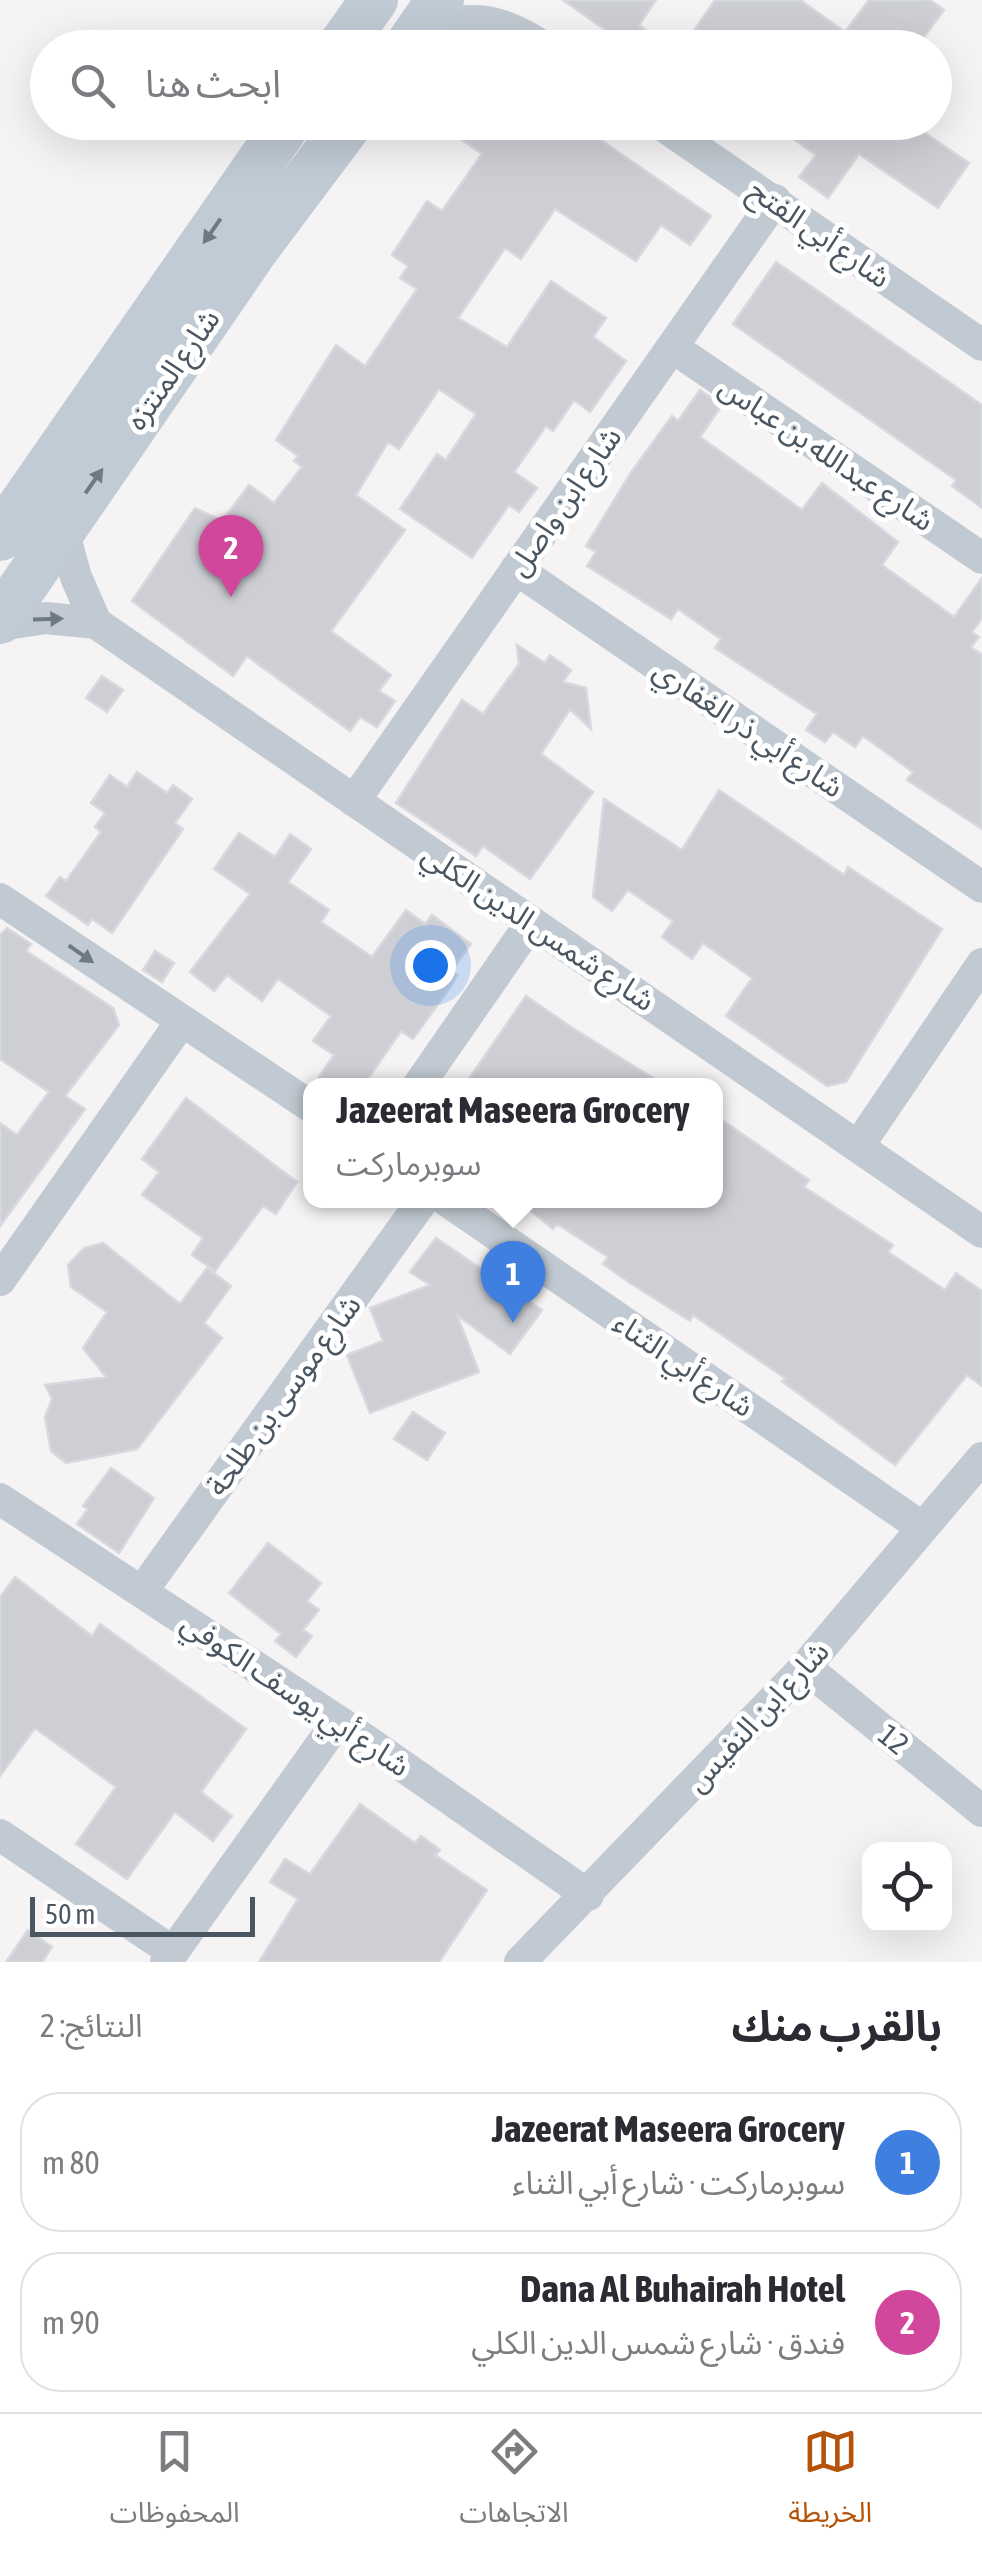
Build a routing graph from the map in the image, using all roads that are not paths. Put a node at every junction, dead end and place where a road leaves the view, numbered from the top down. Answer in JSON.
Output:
{"nodes":[{"id":1,"x":374,"y":0,"type":"edge"},
{"id":2,"x":507,"y":13,"type":"edge"},
{"id":3,"x":416,"y":20,"type":"edge"},
{"id":4,"x":353,"y":30,"type":"edge"},
{"id":5,"x":275,"y":140,"type":"edge"},
{"id":6,"x":279,"y":140,"type":"edge"},
{"id":7,"x":337,"y":140,"type":"edge"},
{"id":8,"x":685,"y":140,"type":"edge"},
{"id":9,"x":775,"y":200,"type":"junction"},
{"id":10,"x":255,"y":249,"type":"junction"},
{"id":11,"x":982,"y":345,"type":"edge"},
{"id":12,"x":672,"y":347,"type":"junction"},
{"id":13,"x":62,"y":527,"type":"junction"},
{"id":14,"x":0,"y":536,"type":"edge"},
{"id":15,"x":982,"y":558,"type":"edge"},
{"id":16,"x":516,"y":570,"type":"junction"},
{"id":17,"x":0,"y":622,"type":"edge"},
{"id":18,"x":96,"y":623,"type":"junction"},
{"id":19,"x":354,"y":801,"type":"junction"},
{"id":20,"x":982,"y":887,"type":"edge"},
{"id":21,"x":0,"y":899,"type":"edge"},
{"id":22,"x":531,"y":922,"type":"junction"},
{"id":23,"x":982,"y":964,"type":"edge"},
{"id":24,"x":180,"y":1022,"type":"junction"},
{"id":25,"x":424,"y":1078,"type":"edge"},
{"id":26,"x":303,"y":1101,"type":"edge"},
{"id":27,"x":859,"y":1144,"type":"junction"},
{"id":28,"x":417,"y":1208,"type":"edge"},
{"id":29,"x":458,"y":1208,"type":"edge"},
{"id":30,"x":982,"y":1232,"type":"edge"},
{"id":31,"x":0,"y":1280,"type":"edge"},
{"id":32,"x":982,"y":1458,"type":"edge"},
{"id":33,"x":4,"y":1511,"type":"edge"},
{"id":34,"x":923,"y":1528,"type":"junction"},
{"id":35,"x":143,"y":1590,"type":"junction"},
{"id":36,"x":805,"y":1668,"type":"junction"},
{"id":37,"x":338,"y":1721,"type":"junction"},
{"id":38,"x":982,"y":1811,"type":"edge"},
{"id":39,"x":0,"y":1835,"type":"edge"},
{"id":40,"x":588,"y":1895,"type":"junction"},
{"id":41,"x":170,"y":1957,"type":"edge"},
{"id":42,"x":520,"y":1962,"type":"edge"}],
"edges":[{"from":1,"to":4,"type":"main road"},
{"from":2,"to":3,"type":"street"},
{"from":5,"to":14,"type":"main road","name":"شارع المنتزه","one_way":true},
{"from":6,"to":10,"type":"main road"},
{"from":7,"to":10,"type":"main road","name":"شارع المنتزه"},
{"from":8,"to":9,"type":"street","name":"شارع أبي الفتح"},
{"from":9,"to":11,"type":"street","name":"شارع أبي الفتح"},
{"from":9,"to":12,"type":"street","name":"شارع ابن واصل"},
{"from":13,"to":10,"type":"main road","name":"شارع المنتزه","one_way":true},
{"from":12,"to":15,"type":"street","name":"شارع عبدالله بن عباس"},
{"from":12,"to":16,"type":"street","name":"شارع ابن واصل"},
{"from":13,"to":17,"type":"main road","name":"شارع المنتزه"},
{"from":13,"to":18,"type":"street"},
{"from":16,"to":19,"type":"street","name":"شارع ابن واصل"},
{"from":16,"to":20,"type":"street","name":"شارع أبي ذر الغفاري"},
{"from":17,"to":18,"type":"street","name":"شارع شمس الدين الكلي","one_way":true},
{"from":18,"to":19,"type":"street","name":"شارع شمس الدين الكلي"},
{"from":19,"to":22,"type":"street","name":"شارع شمس الدين الكلي"},
{"from":21,"to":24,"type":"street","one_way":true},
{"from":22,"to":25,"type":"street"},
{"from":22,"to":27,"type":"street","name":"شارع شمس الدين الكلي"},
{"from":23,"to":27,"type":"street"},
{"from":24,"to":26,"type":"street"},
{"from":24,"to":31,"type":"street"},
{"from":27,"to":30,"type":"street","name":"شارع شمس الدين الكلي"},
{"from":28,"to":35,"type":"street","name":"شارع موسى بن طلحة"},
{"from":29,"to":34,"type":"street","name":"شارع أبي الثناء"},
{"from":32,"to":34,"type":"street","name":"شارع ابن النفيس"},
{"from":33,"to":35,"type":"street","name":"شارع أبي يوسف الكوفي"},
{"from":34,"to":36,"type":"street","name":"شارع ابن النفيس"},
{"from":35,"to":37,"type":"street","name":"شارع أبي يوسف الكوفي"},
{"from":36,"to":38,"type":"street","name":"12"},
{"from":36,"to":40,"type":"street","name":"شارع ابن النفيس"},
{"from":37,"to":40,"type":"street","name":"شارع أبي يوسف الكوفي"},
{"from":37,"to":41,"type":"street"},
{"from":39,"to":41,"type":"street"},
{"from":40,"to":42,"type":"street","name":"شارع ابن النفيس"}]}
